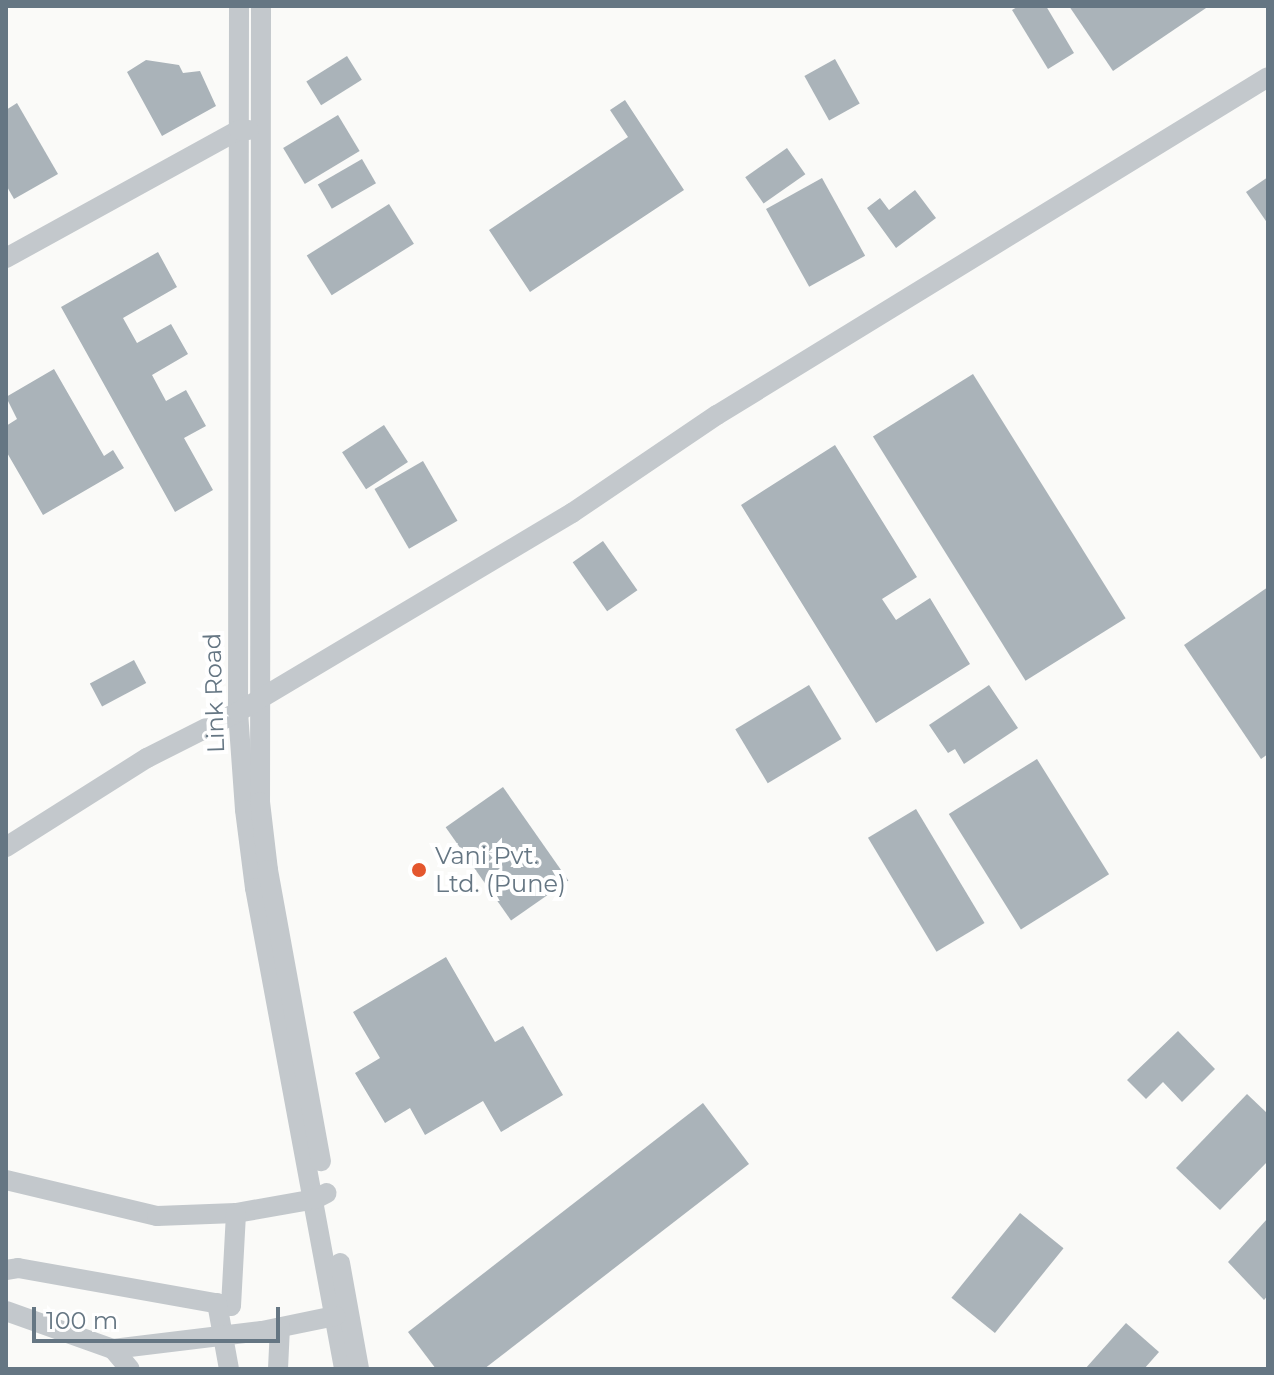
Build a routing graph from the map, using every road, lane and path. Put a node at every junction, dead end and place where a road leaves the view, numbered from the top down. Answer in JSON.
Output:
{"nodes":[{"id":1,"x":239,"y":6,"type":"edge"},
{"id":2,"x":261,"y":6,"type":"edge"},
{"id":3,"x":1268,"y":77,"type":"edge"},
{"id":4,"x":261,"y":129,"type":"junction"},
{"id":5,"x":239,"y":130,"type":"junction"},
{"id":6,"x":6,"y":258,"type":"edge"},
{"id":7,"x":260,"y":698,"type":"junction"},
{"id":8,"x":238,"y":712,"type":"junction"},
{"id":9,"x":6,"y":847,"type":"edge"},
{"id":10,"x":6,"y":1180,"type":"edge"},
{"id":11,"x":321,"y":1196,"type":"junction"},
{"id":12,"x":236,"y":1213,"type":"junction"},
{"id":13,"x":6,"y":1270,"type":"edge"},
{"id":14,"x":217,"y":1303,"type":"junction"},
{"id":15,"x":6,"y":1311,"type":"edge"},
{"id":16,"x":335,"y":1316,"type":"junction"},
{"id":17,"x":280,"y":1327,"type":"junction"},
{"id":18,"x":225,"y":1336,"type":"junction"},
{"id":19,"x":113,"y":1349,"type":"junction"},
{"id":20,"x":130,"y":1369,"type":"edge"},
{"id":21,"x":229,"y":1369,"type":"edge"},
{"id":22,"x":278,"y":1369,"type":"edge"},
{"id":23,"x":344,"y":1369,"type":"edge"},
{"id":24,"x":359,"y":1369,"type":"edge"}],
"edges":[{"from":1,"to":5,"type":"street","name":"Link Road"},
{"from":2,"to":4,"type":"street","name":"Link Road"},
{"from":3,"to":7,"type":"street"},
{"from":4,"to":5,"type":"street"},
{"from":4,"to":7,"type":"street","name":"Link Road"},
{"from":5,"to":6,"type":"street"},
{"from":5,"to":8,"type":"street","name":"Link Road"},
{"from":7,"to":8,"type":"street"},
{"from":7,"to":11,"type":"street","name":"Link Road"},
{"from":8,"to":9,"type":"street"},
{"from":8,"to":11,"type":"street","name":"Link Road"},
{"from":10,"to":12,"type":"street"},
{"from":11,"to":12,"type":"street"},
{"from":11,"to":16,"type":"street","name":"Link Road"},
{"from":11,"to":24,"type":"street","name":"Link Road"},
{"from":12,"to":14,"type":"street"},
{"from":13,"to":14,"type":"street"},
{"from":14,"to":18,"type":"street"},
{"from":15,"to":19,"type":"street"},
{"from":16,"to":17,"type":"street"},
{"from":16,"to":23,"type":"street","name":"Link Road"},
{"from":17,"to":18,"type":"street"},
{"from":17,"to":22,"type":"street"},
{"from":18,"to":19,"type":"street"},
{"from":18,"to":21,"type":"street"},
{"from":19,"to":20,"type":"street"}]}
